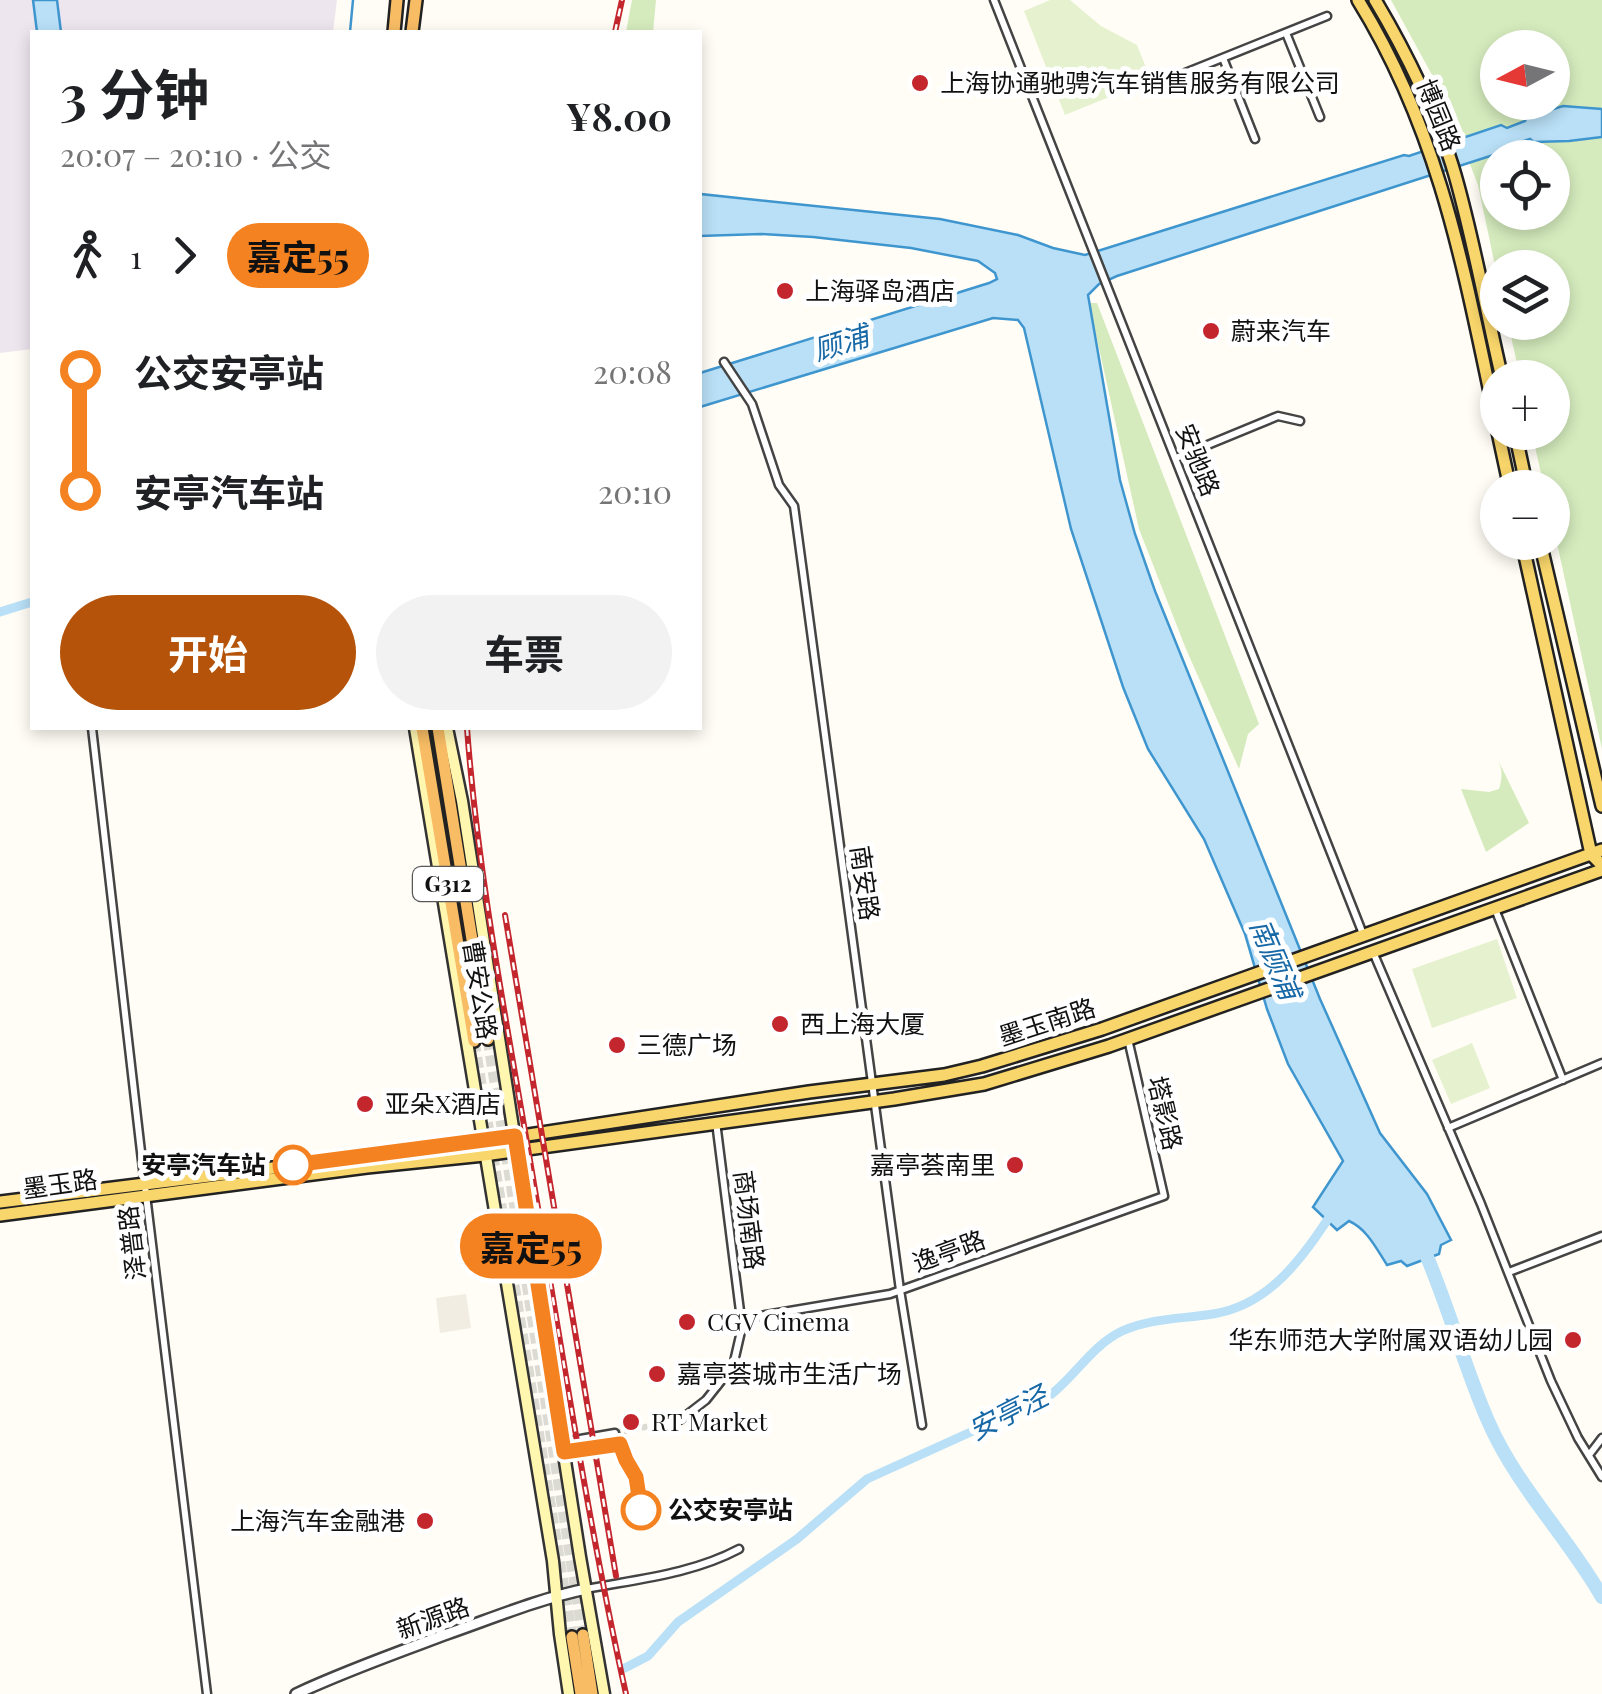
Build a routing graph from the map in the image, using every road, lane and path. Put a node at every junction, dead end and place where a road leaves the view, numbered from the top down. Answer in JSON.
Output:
{"nodes":[{"id":1,"x":398,"y":0,"type":"edge"},
{"id":2,"x":416,"y":0,"type":"edge"},
{"id":3,"x":994,"y":0,"type":"edge"},
{"id":4,"x":1358,"y":0,"type":"edge"},
{"id":5,"x":1375,"y":0,"type":"edge"},
{"id":6,"x":1326,"y":16,"type":"dead end"},
{"id":7,"x":394,"y":30,"type":"edge"},
{"id":8,"x":412,"y":30,"type":"edge"},
{"id":9,"x":1286,"y":33,"type":"junction"},
{"id":10,"x":1224,"y":58,"type":"junction"},
{"id":11,"x":1170,"y":79,"type":"dead end"},
{"id":12,"x":1320,"y":117,"type":"dead end"},
{"id":13,"x":1255,"y":139,"type":"dead end"},
{"id":14,"x":1482,"y":360,"type":"edge"},
{"id":15,"x":1498,"y":360,"type":"edge"},
{"id":16,"x":724,"y":362,"type":"dead end"},
{"id":17,"x":1300,"y":421,"type":"dead end"},
{"id":18,"x":1176,"y":458,"type":"junction"},
{"id":19,"x":1526,"y":560,"type":"edge"},
{"id":20,"x":1544,"y":560,"type":"edge"},
{"id":21,"x":92,"y":730,"type":"edge"},
{"id":22,"x":414,"y":730,"type":"edge"},
{"id":23,"x":422,"y":730,"type":"edge"},
{"id":24,"x":438,"y":730,"type":"edge"},
{"id":25,"x":447,"y":730,"type":"edge"},
{"id":26,"x":1602,"y":806,"type":"edge"},
{"id":27,"x":1596,"y":852,"type":"edge"},
{"id":28,"x":1602,"y":868,"type":"edge"},
{"id":29,"x":1494,"y":908,"type":"junction"},
{"id":30,"x":1363,"y":935,"type":"junction"},
{"id":31,"x":1372,"y":951,"type":"junction"},
{"id":32,"x":1128,"y":1039,"type":"junction"},
{"id":33,"x":1602,"y":1063,"type":"edge"},
{"id":34,"x":1563,"y":1080,"type":"junction"},
{"id":35,"x":872,"y":1085,"type":"junction"},
{"id":36,"x":874,"y":1101,"type":"junction"},
{"id":37,"x":716,"y":1122,"type":"junction"},
{"id":38,"x":1448,"y":1128,"type":"junction"},
{"id":39,"x":516,"y":1143,"type":"junction"},
{"id":40,"x":483,"y":1148,"type":"junction"},
{"id":41,"x":145,"y":1189,"type":"junction"},
{"id":42,"x":1164,"y":1196,"type":"joint"},
{"id":43,"x":0,"y":1202,"type":"edge"},
{"id":44,"x":0,"y":1215,"type":"edge"},
{"id":45,"x":1602,"y":1236,"type":"edge"},
{"id":46,"x":1510,"y":1272,"type":"junction"},
{"id":47,"x":900,"y":1290,"type":"junction"},
{"id":48,"x":742,"y":1319,"type":"junction"},
{"id":49,"x":680,"y":1420,"type":"tunnel mouth"},
{"id":50,"x":922,"y":1425,"type":"dead end"},
{"id":51,"x":614,"y":1433,"type":"tunnel mouth"},
{"id":52,"x":1602,"y":1438,"type":"edge"},
{"id":53,"x":562,"y":1442,"type":"junction"},
{"id":54,"x":1589,"y":1455,"type":"junction"},
{"id":55,"x":1602,"y":1477,"type":"edge"},
{"id":56,"x":739,"y":1549,"type":"dead end"},
{"id":57,"x":586,"y":1588,"type":"junction"},
{"id":58,"x":556,"y":1595,"type":"junction"},
{"id":59,"x":207,"y":1694,"type":"edge"},
{"id":60,"x":296,"y":1694,"type":"edge"},
{"id":61,"x":569,"y":1694,"type":"edge"},
{"id":62,"x":581,"y":1694,"type":"edge"},
{"id":63,"x":592,"y":1694,"type":"edge"},
{"id":64,"x":604,"y":1694,"type":"edge"}],
"edges":[{"from":1,"to":7,"type":"highway"},
{"from":2,"to":8,"type":"highway"},
{"from":3,"to":18,"type":"street","name":"安驰路"},
{"from":4,"to":14,"type":"main road","name":"博园路"},
{"from":5,"to":15,"type":"main road","name":"博园路"},
{"from":6,"to":9,"type":"street"},
{"from":9,"to":10,"type":"street"},
{"from":9,"to":12,"type":"street"},
{"from":10,"to":11,"type":"street"},
{"from":10,"to":13,"type":"street"},
{"from":16,"to":35,"type":"street","name":"南安路"},
{"from":17,"to":18,"type":"street"},
{"from":18,"to":30,"type":"street","name":"安驰路"},
{"from":19,"to":27,"type":"main road"},
{"from":20,"to":26,"type":"main road"},
{"from":21,"to":41,"type":"street","name":"泽普路"},
{"from":22,"to":40,"type":"main road","name":"曹安公路"},
{"from":23,"to":24,"type":"highway","name":"曹安公路","number":"G312"},
{"from":25,"to":39,"type":"main road","name":"曹安公路"},
{"from":27,"to":28,"type":"main road"},
{"from":27,"to":30,"type":"main road","name":"墨玉南路"},
{"from":28,"to":29,"type":"main road","name":"墨玉南路"},
{"from":29,"to":31,"type":"main road","name":"墨玉南路"},
{"from":29,"to":34,"type":"street"},
{"from":30,"to":35,"type":"main road","name":"墨玉南路"},
{"from":31,"to":32,"type":"main road","name":"墨玉南路"},
{"from":31,"to":38,"type":"street"},
{"from":32,"to":36,"type":"main road","name":"墨玉南路"},
{"from":32,"to":42,"type":"street","name":"塔影路"},
{"from":33,"to":34,"type":"street"},
{"from":34,"to":38,"type":"street"},
{"from":35,"to":36,"type":"street","name":"南安路"},
{"from":35,"to":39,"type":"main road","name":"墨玉南路"},
{"from":36,"to":37,"type":"main road","name":"墨玉南路"},
{"from":36,"to":47,"type":"street","name":"南安路"},
{"from":37,"to":39,"type":"main road","name":"墨玉南路"},
{"from":37,"to":48,"type":"street","name":"商场南路"},
{"from":38,"to":46,"type":"street"},
{"from":39,"to":40,"type":"main road","name":"墨玉南路"},
{"from":39,"to":53,"type":"main road","name":"曹安公路"},
{"from":40,"to":41,"type":"main road","name":"墨玉路"},
{"from":40,"to":58,"type":"main road","name":"曹安公路"},
{"from":41,"to":43,"type":"main road","name":"墨玉路"},
{"from":41,"to":44,"type":"main road","name":"墨玉路"},
{"from":41,"to":59,"type":"street","name":"泽普路"},
{"from":42,"to":47,"type":"street","name":"逸亭路"},
{"from":45,"to":46,"type":"street"},
{"from":46,"to":54,"type":"street"},
{"from":47,"to":48,"type":"street","name":"逸亭路"},
{"from":47,"to":50,"type":"street","name":"南安路"},
{"from":48,"to":49,"type":"street","name":"商场南路"},
{"from":51,"to":53,"type":"street"},
{"from":52,"to":54,"type":"street"},
{"from":53,"to":57,"type":"main road","name":"曹安公路"},
{"from":54,"to":55,"type":"street"},
{"from":56,"to":57,"type":"street"},
{"from":57,"to":58,"type":"street","name":"新源路"},
{"from":57,"to":64,"type":"main road","name":"曹安公路"},
{"from":58,"to":60,"type":"street","name":"新源路"},
{"from":58,"to":61,"type":"main road"},
{"from":62,"to":63,"type":"highway"}]}
